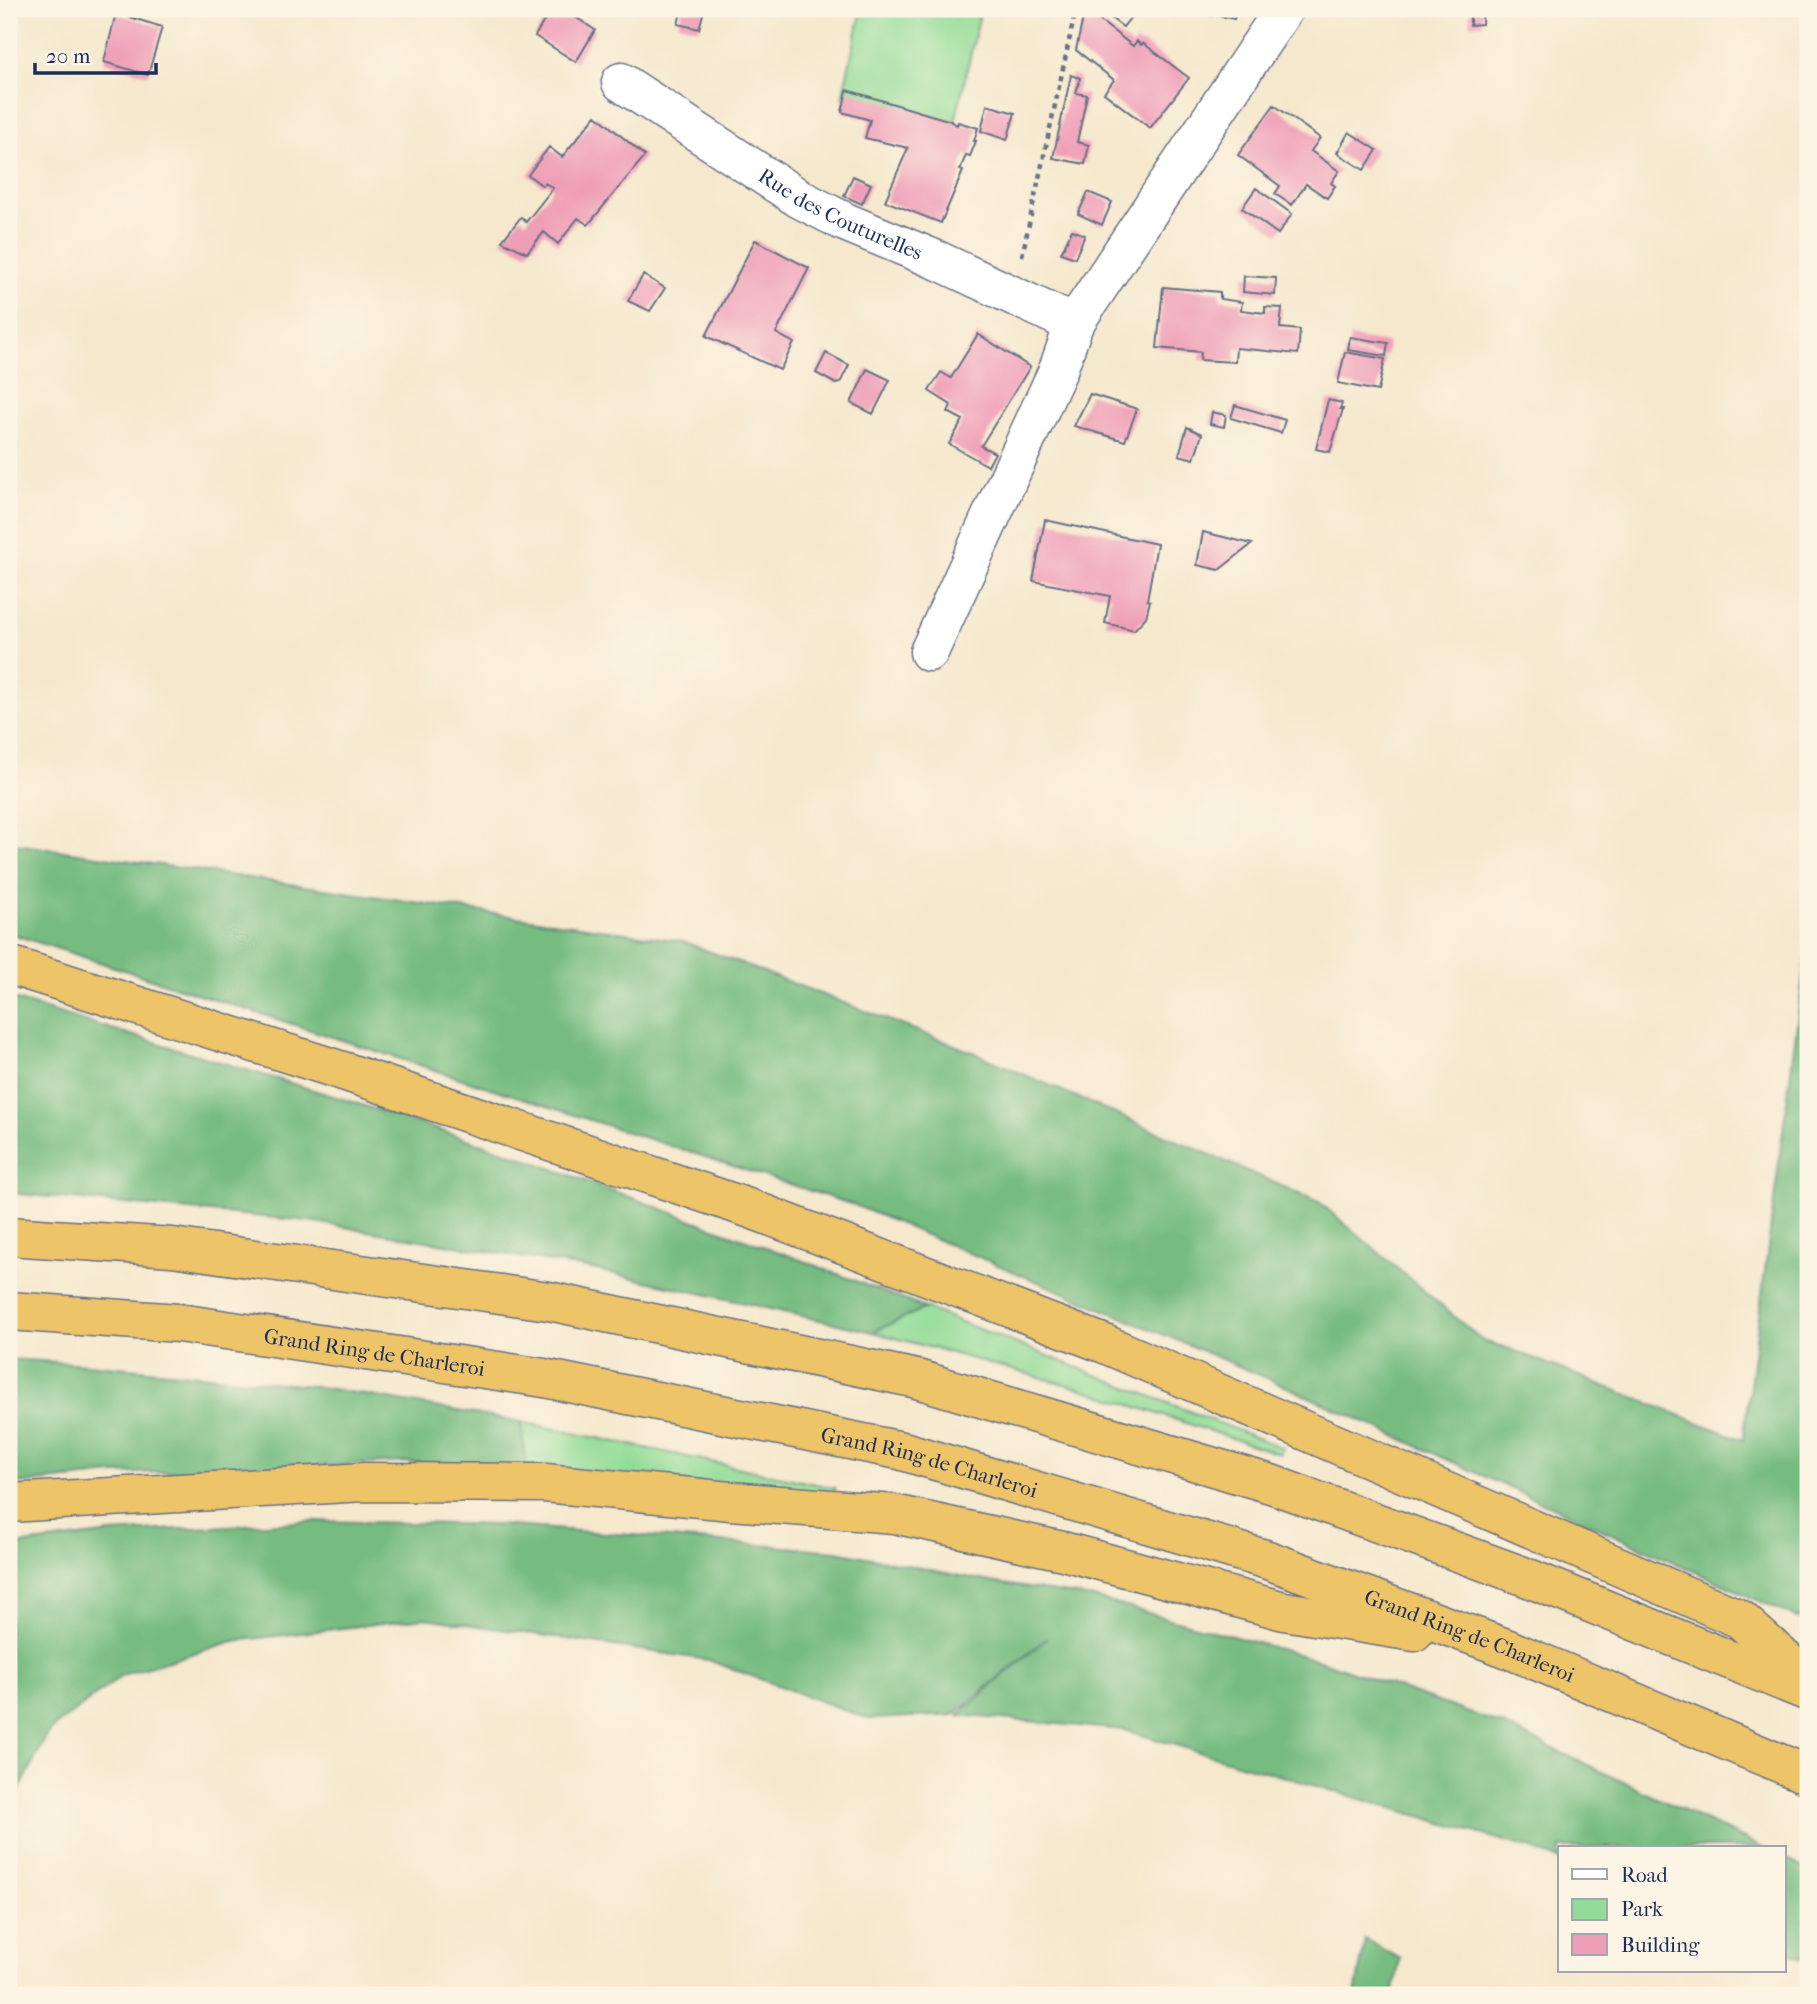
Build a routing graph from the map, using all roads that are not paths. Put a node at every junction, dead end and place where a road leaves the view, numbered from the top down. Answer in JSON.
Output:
{"nodes":[{"id":1,"x":1284,"y":9,"type":"edge"},
{"id":2,"x":621,"y":82,"type":"dead end"},
{"id":3,"x":1074,"y":324,"type":"junction"},
{"id":4,"x":929,"y":652,"type":"dead end"},
{"id":5,"x":9,"y":965,"type":"edge"},
{"id":6,"x":9,"y":1236,"type":"edge"},
{"id":7,"x":9,"y":1311,"type":"edge"},
{"id":8,"x":9,"y":1503,"type":"edge"},
{"id":9,"x":1506,"y":1648,"type":"junction"},
{"id":10,"x":1808,"y":1680,"type":"edge"},
{"id":11,"x":1808,"y":1692,"type":"edge"},
{"id":12,"x":1808,"y":1775,"type":"edge"}],
"edges":[{"from":1,"to":3,"type":"street"},
{"from":2,"to":3,"type":"street","name":"Rue des Couturelles"},
{"from":3,"to":4,"type":"street"},
{"from":5,"to":10,"type":"highway"},
{"from":6,"to":11,"type":"highway"},
{"from":7,"to":9,"type":"highway","name":"Grand Ring de Charleroi"},
{"from":8,"to":9,"type":"highway"},
{"from":9,"to":12,"type":"highway","name":"Grand Ring de Charleroi"}]}
